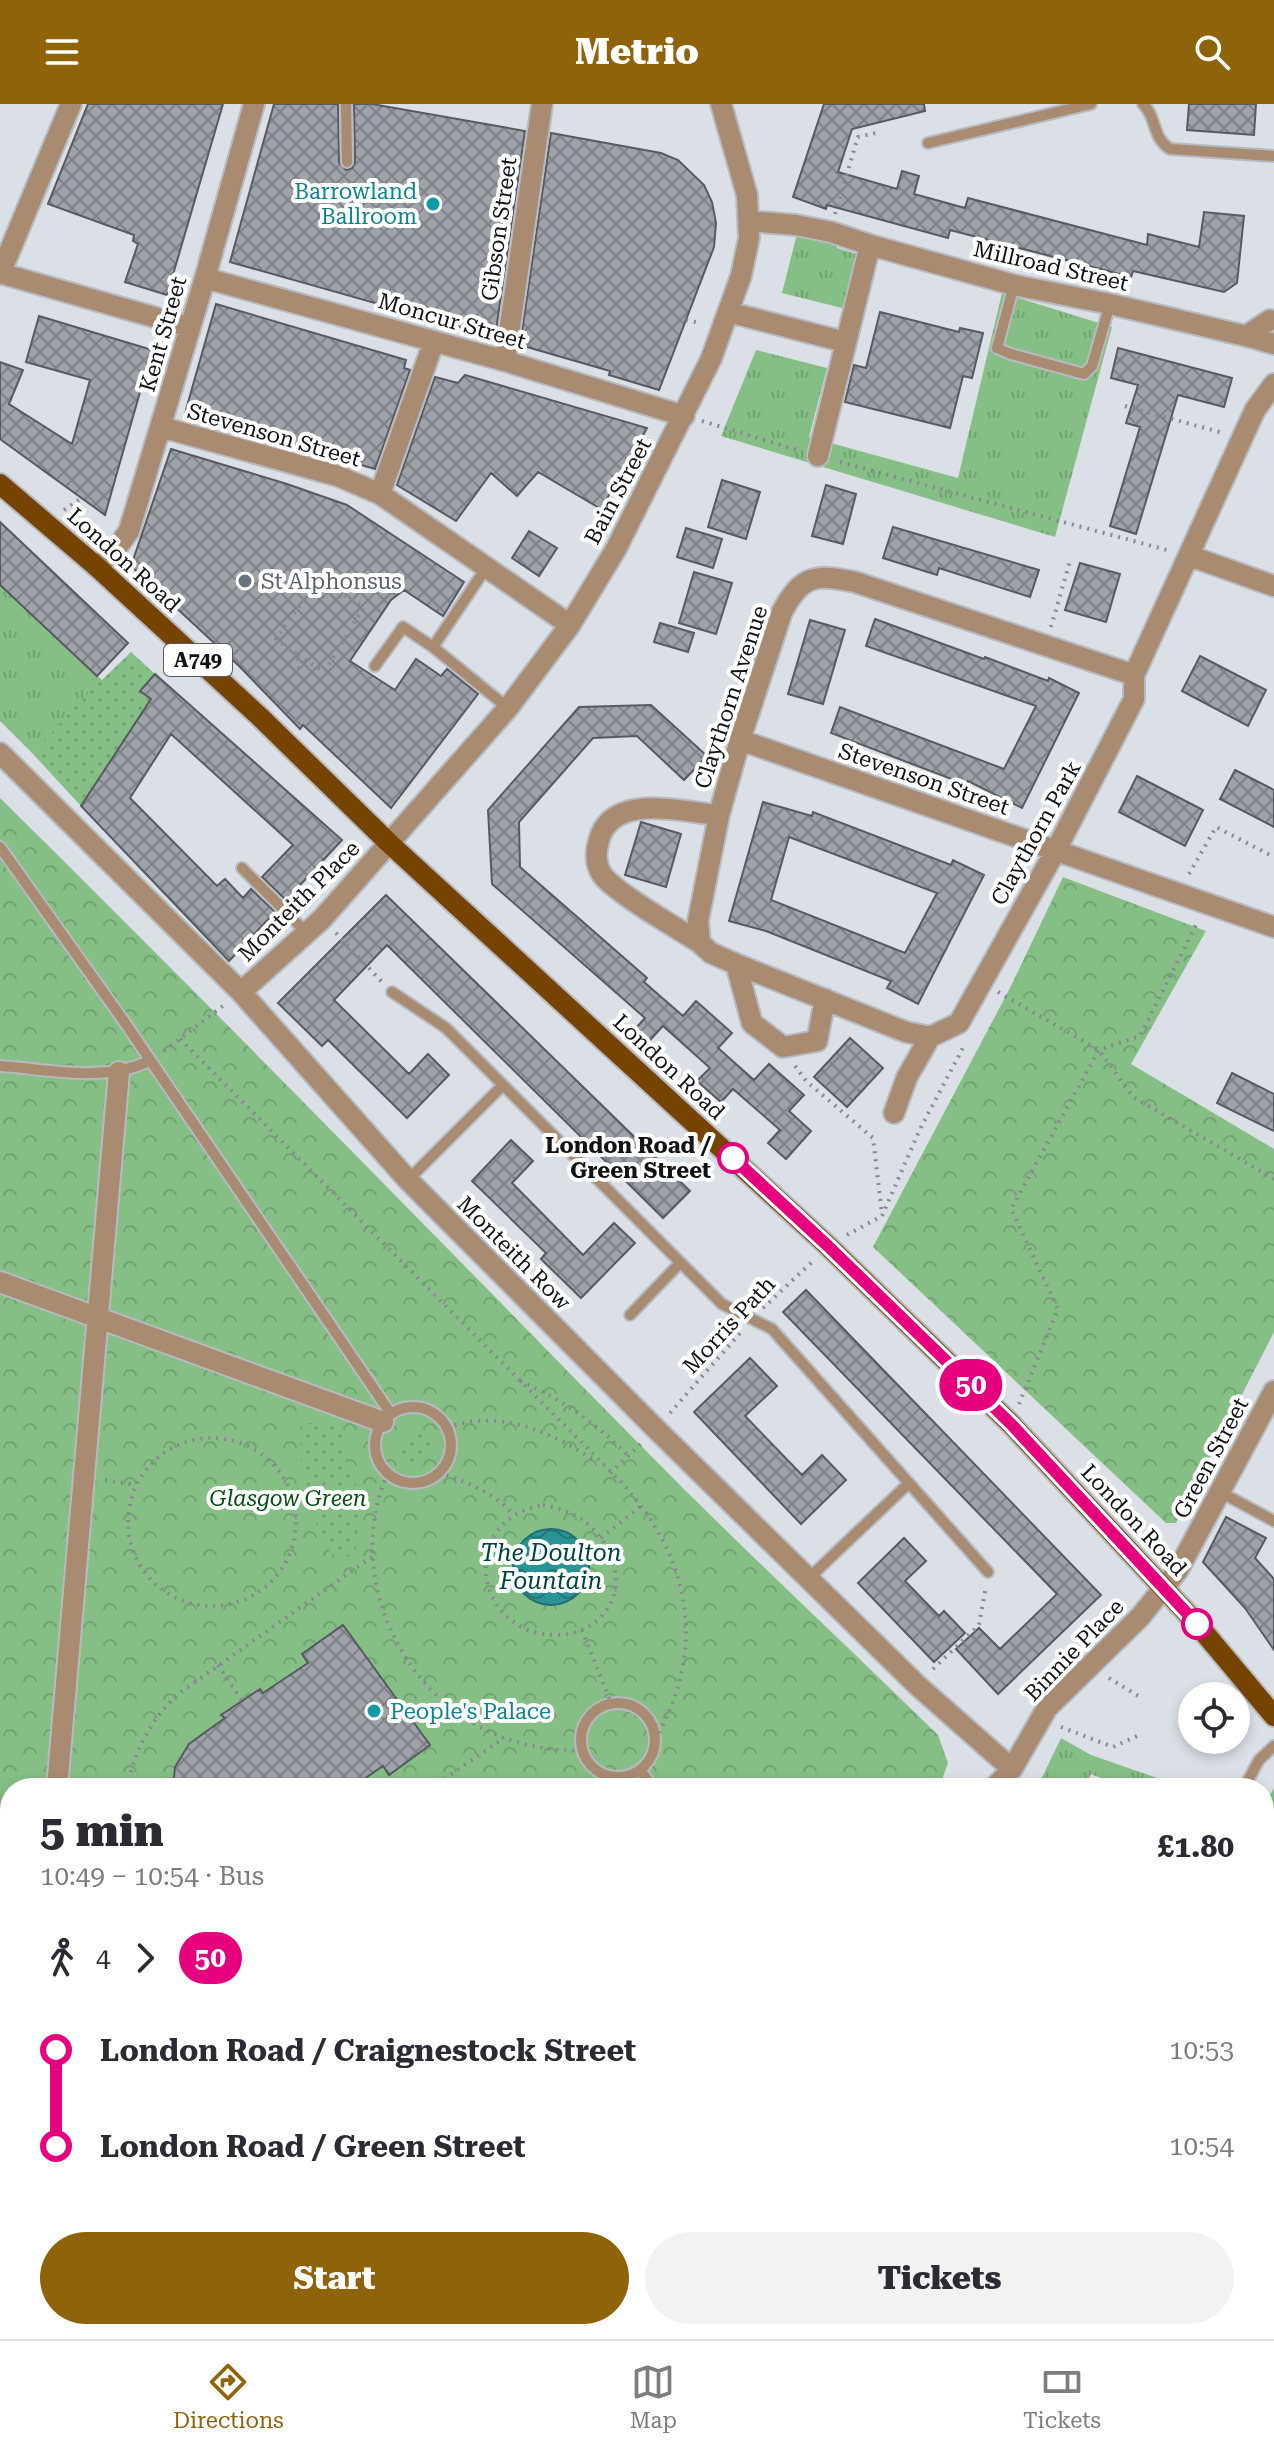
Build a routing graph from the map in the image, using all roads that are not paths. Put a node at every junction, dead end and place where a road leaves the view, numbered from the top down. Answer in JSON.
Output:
{"nodes":[{"id":1,"x":71,"y":104,"type":"edge"},
{"id":2,"x":254,"y":104,"type":"edge"},
{"id":3,"x":346,"y":104,"type":"edge"},
{"id":4,"x":542,"y":104,"type":"edge"},
{"id":5,"x":721,"y":104,"type":"edge"},
{"id":6,"x":1091,"y":104,"type":"edge"},
{"id":7,"x":1143,"y":104,"type":"edge"},
{"id":8,"x":928,"y":143,"type":"dead end"},
{"id":9,"x":1274,"y":156,"type":"edge"},
{"id":10,"x":347,"y":162,"type":"dead end"},
{"id":11,"x":749,"y":221,"type":"junction"},
{"id":12,"x":870,"y":245,"type":"junction"},
{"id":13,"x":0,"y":274,"type":"edge"},
{"id":14,"x":205,"y":278,"type":"junction"},
{"id":15,"x":1014,"y":285,"type":"junction"},
{"id":16,"x":1110,"y":304,"type":"junction"},
{"id":17,"x":728,"y":312,"type":"junction"},
{"id":18,"x":1273,"y":315,"type":"edge"},
{"id":19,"x":189,"y":327,"type":"junction"},
{"id":20,"x":1246,"y":336,"type":"junction"},
{"id":21,"x":434,"y":341,"type":"junction"},
{"id":22,"x":845,"y":342,"type":"junction"},
{"id":23,"x":1274,"y":344,"type":"edge"},
{"id":24,"x":505,"y":361,"type":"junction"},
{"id":25,"x":1274,"y":384,"type":"edge"},
{"id":26,"x":684,"y":416,"type":"junction"},
{"id":27,"x":161,"y":427,"type":"junction"},
{"id":28,"x":818,"y":456,"type":"road end"},
{"id":29,"x":0,"y":484,"type":"edge"},
{"id":30,"x":380,"y":494,"type":"junction"},
{"id":31,"x":1190,"y":556,"type":"junction"},
{"id":32,"x":97,"y":567,"type":"junction"},
{"id":33,"x":486,"y":568,"type":"junction"},
{"id":34,"x":1274,"y":586,"type":"edge"},
{"id":35,"x":570,"y":625,"type":"junction"},
{"id":36,"x":433,"y":647,"type":"junction"},
{"id":37,"x":375,"y":666,"type":"dead end"},
{"id":38,"x":1134,"y":675,"type":"junction"},
{"id":39,"x":508,"y":708,"type":"junction"},
{"id":40,"x":740,"y":740,"type":"junction"},
{"id":41,"x":0,"y":753,"type":"edge"},
{"id":42,"x":719,"y":815,"type":"junction"},
{"id":43,"x":390,"y":844,"type":"junction"},
{"id":44,"x":0,"y":847,"type":"edge"},
{"id":45,"x":1056,"y":850,"type":"junction"},
{"id":46,"x":242,"y":868,"type":"dead end"},
{"id":47,"x":314,"y":926,"type":"junction"},
{"id":48,"x":1274,"y":927,"type":"edge"},
{"id":49,"x":700,"y":943,"type":"junction"},
{"id":50,"x":736,"y":964,"type":"junction"},
{"id":51,"x":241,"y":992,"type":"junction"},
{"id":52,"x":392,"y":992,"type":"road end"},
{"id":53,"x":825,"y":999,"type":"junction"},
{"id":54,"x":930,"y":1037,"type":"junction"},
{"id":55,"x":149,"y":1061,"type":"junction"},
{"id":56,"x":0,"y":1066,"type":"edge"},
{"id":57,"x":119,"y":1072,"type":"junction"},
{"id":58,"x":503,"y":1085,"type":"junction"},
{"id":59,"x":894,"y":1113,"type":"dead end"},
{"id":60,"x":408,"y":1180,"type":"junction"},
{"id":61,"x":680,"y":1263,"type":"junction"},
{"id":62,"x":0,"y":1282,"type":"edge"},
{"id":63,"x":630,"y":1315,"type":"dead end"},
{"id":64,"x":96,"y":1316,"type":"junction"},
{"id":65,"x":1274,"y":1391,"type":"edge"},
{"id":66,"x":387,"y":1418,"type":"junction"},
{"id":67,"x":909,"y":1483,"type":"junction"},
{"id":68,"x":1220,"y":1492,"type":"junction"},
{"id":69,"x":1274,"y":1521,"type":"edge"},
{"id":70,"x":988,"y":1572,"type":"road end"},
{"id":71,"x":809,"y":1578,"type":"junction"},
{"id":72,"x":1164,"y":1588,"type":"junction"},
{"id":73,"x":1274,"y":1716,"type":"edge"},
{"id":74,"x":1274,"y":1746,"type":"edge"},
{"id":75,"x":1012,"y":1769,"type":"junction"},
{"id":76,"x":640,"y":1770,"type":"junction"},
{"id":77,"x":58,"y":1778,"type":"edge"},
{"id":78,"x":646,"y":1778,"type":"edge"},
{"id":79,"x":1003,"y":1778,"type":"edge"},
{"id":80,"x":1249,"y":1778,"type":"edge"}],
"edges":[{"from":1,"to":13,"type":"street"},
{"from":2,"to":14,"type":"street","name":"Kent Street"},
{"from":3,"to":10,"type":"lane"},
{"from":4,"to":24,"type":"street","name":"Gibson Street"},
{"from":5,"to":11,"type":"street","name":"Bain Street"},
{"from":6,"to":8,"type":"lane"},
{"from":7,"to":9,"type":"lane"},
{"from":11,"to":12,"type":"street","name":"Millroad Street"},
{"from":11,"to":17,"type":"street","name":"Bain Street"},
{"from":12,"to":15,"type":"street","name":"Millroad Street"},
{"from":12,"to":22,"type":"street"},
{"from":13,"to":19,"type":"street"},
{"from":14,"to":19,"type":"street","name":"Kent Street"},
{"from":14,"to":21,"type":"street","name":"Moncur Street"},
{"from":15,"to":16,"type":"street","name":"Millroad Street"},
{"from":15,"to":16,"type":"lane"},
{"from":16,"to":20,"type":"street","name":"Millroad Street"},
{"from":17,"to":22,"type":"street"},
{"from":17,"to":26,"type":"street","name":"Bain Street"},
{"from":18,"to":20,"type":"street"},
{"from":19,"to":27,"type":"street","name":"Kent Street"},
{"from":20,"to":23,"type":"street","name":"Millroad Street"},
{"from":21,"to":24,"type":"street","name":"Moncur Street"},
{"from":21,"to":30,"type":"street"},
{"from":22,"to":28,"type":"street"},
{"from":24,"to":26,"type":"street","name":"Moncur Street"},
{"from":25,"to":31,"type":"street","name":"Claythorn Park"},
{"from":26,"to":35,"type":"street","name":"Bain Street"},
{"from":27,"to":30,"type":"street","name":"Stevenson Street"},
{"from":27,"to":32,"type":"street","name":"Kent Street"},
{"from":29,"to":32,"type":"main road","name":"London Road","number":"A749"},
{"from":30,"to":33,"type":"street","name":"Stevenson Street"},
{"from":31,"to":34,"type":"street"},
{"from":31,"to":38,"type":"street","name":"Claythorn Park"},
{"from":32,"to":43,"type":"main road","name":"London Road","number":"A749"},
{"from":33,"to":35,"type":"street","name":"Stevenson Street"},
{"from":33,"to":36,"type":"lane"},
{"from":35,"to":39,"type":"street","name":"Bain Street"},
{"from":36,"to":37,"type":"lane"},
{"from":36,"to":39,"type":"lane"},
{"from":38,"to":40,"type":"street","name":"Claythorn Avenue"},
{"from":38,"to":45,"type":"street","name":"Claythorn Park"},
{"from":39,"to":43,"type":"street","name":"Bain Street"},
{"from":40,"to":42,"type":"street","name":"Claythorn Avenue"},
{"from":40,"to":45,"type":"street","name":"Stevenson Street"},
{"from":41,"to":51,"type":"street","name":"Monteith Row"},
{"from":42,"to":49,"type":"street","name":"Claythorn Avenue"},
{"from":42,"to":49,"type":"street"},
{"from":43,"to":47,"type":"street","name":"Monteith Place"},
{"from":43,"to":72,"type":"main road","name":"London Road","number":"A749"},
{"from":44,"to":55,"type":"lane"},
{"from":45,"to":48,"type":"street","name":"Stevenson Street"},
{"from":45,"to":54,"type":"street","name":"Claythorn Park"},
{"from":46,"to":47,"type":"lane"},
{"from":47,"to":51,"type":"street","name":"Monteith Place"},
{"from":49,"to":50,"type":"street"},
{"from":50,"to":53,"type":"street"},
{"from":50,"to":53,"type":"street"},
{"from":51,"to":60,"type":"street","name":"Monteith Row"},
{"from":52,"to":58,"type":"lane"},
{"from":53,"to":54,"type":"street"},
{"from":54,"to":59,"type":"street","name":"Claythorn Park"},
{"from":55,"to":57,"type":"lane"},
{"from":55,"to":66,"type":"lane"},
{"from":56,"to":57,"type":"lane"},
{"from":57,"to":64,"type":"street"},
{"from":58,"to":60,"type":"lane"},
{"from":58,"to":61,"type":"lane"},
{"from":60,"to":71,"type":"street","name":"Monteith Row"},
{"from":61,"to":63,"type":"lane"},
{"from":61,"to":67,"type":"lane"},
{"from":62,"to":64,"type":"street"},
{"from":64,"to":66,"type":"street"},
{"from":64,"to":77,"type":"street"},
{"from":65,"to":68,"type":"street","name":"Green Street"},
{"from":66,"to":66,"type":"lane"},
{"from":67,"to":70,"type":"lane"},
{"from":67,"to":71,"type":"lane"},
{"from":68,"to":69,"type":"lane"},
{"from":68,"to":72,"type":"street","name":"Green Street"},
{"from":71,"to":75,"type":"street","name":"Monteith Row"},
{"from":72,"to":73,"type":"main road","name":"London Road","number":"A749"},
{"from":72,"to":75,"type":"street","name":"Binnie Place"},
{"from":74,"to":80,"type":"lane"},
{"from":75,"to":79,"type":"street","name":"Binnie Place"},
{"from":76,"to":76,"type":"lane"},
{"from":76,"to":78,"type":"lane"}]}
